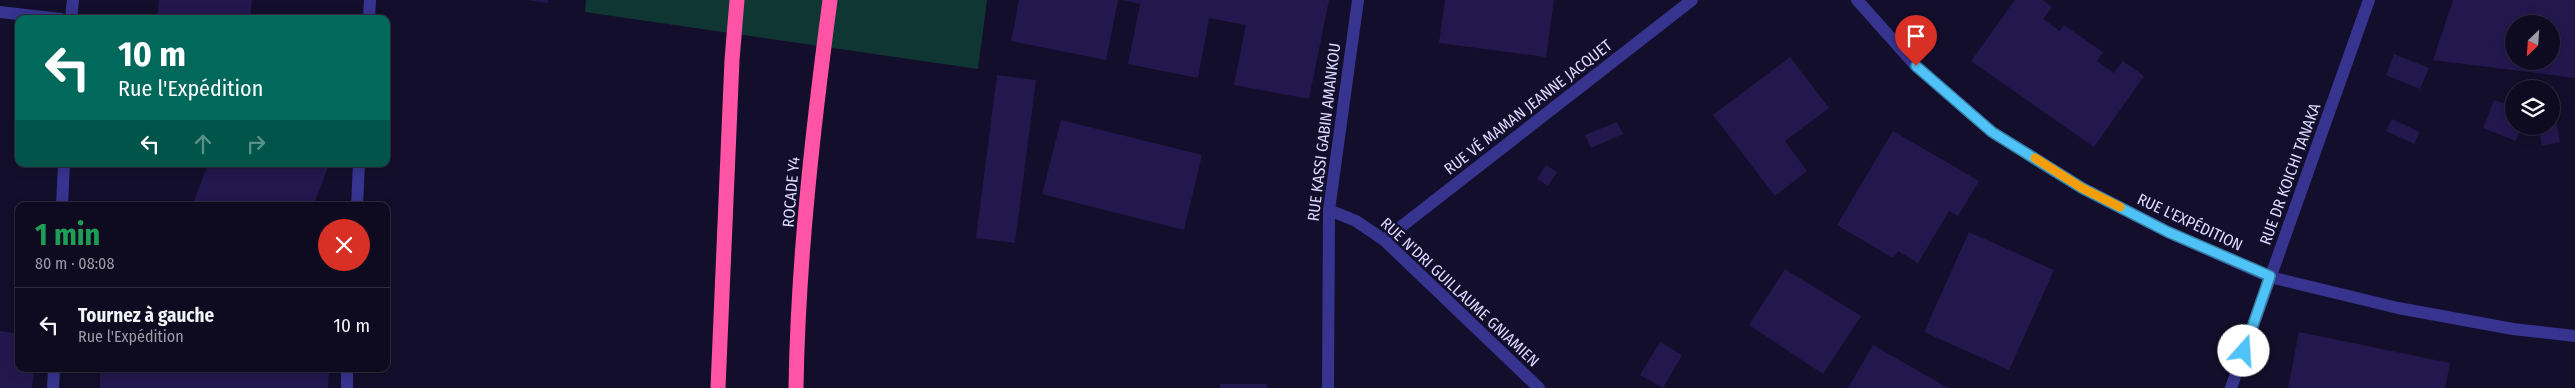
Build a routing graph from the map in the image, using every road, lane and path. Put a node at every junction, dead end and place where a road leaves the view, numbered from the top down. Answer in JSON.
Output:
{"nodes":[{"id":1,"x":73,"y":0,"type":"edge"},
{"id":2,"x":370,"y":0,"type":"edge"},
{"id":3,"x":738,"y":0,"type":"edge"},
{"id":4,"x":830,"y":0,"type":"edge"},
{"id":5,"x":1358,"y":0,"type":"edge"},
{"id":6,"x":1692,"y":0,"type":"edge"},
{"id":7,"x":1857,"y":0,"type":"edge"},
{"id":8,"x":2369,"y":0,"type":"edge"},
{"id":9,"x":0,"y":12,"type":"edge"},
{"id":10,"x":26,"y":15,"type":"edge"},
{"id":11,"x":71,"y":15,"type":"edge"},
{"id":12,"x":369,"y":15,"type":"edge"},
{"id":13,"x":64,"y":167,"type":"edge"},
{"id":14,"x":359,"y":167,"type":"edge"},
{"id":15,"x":62,"y":202,"type":"edge"},
{"id":16,"x":357,"y":202,"type":"edge"},
{"id":17,"x":1329,"y":210,"type":"junction"},
{"id":18,"x":1384,"y":240,"type":"junction"},
{"id":19,"x":2270,"y":276,"type":"junction"},
{"id":20,"x":2575,"y":336,"type":"edge"},
{"id":21,"x":54,"y":372,"type":"edge"},
{"id":22,"x":347,"y":372,"type":"edge"},
{"id":23,"x":52,"y":388,"type":"edge"},
{"id":24,"x":347,"y":388,"type":"edge"},
{"id":25,"x":718,"y":388,"type":"edge"},
{"id":26,"x":796,"y":388,"type":"edge"},
{"id":27,"x":1328,"y":388,"type":"edge"},
{"id":28,"x":1539,"y":388,"type":"edge"},
{"id":29,"x":2232,"y":388,"type":"edge"}],
"edges":[{"from":1,"to":11,"type":"street"},
{"from":2,"to":12,"type":"street"},
{"from":3,"to":25,"type":"highway"},
{"from":4,"to":26,"type":"highway","name":"ROCADE Y4"},
{"from":5,"to":17,"type":"street","name":"RUE KASSI GABIN AMANKOU"},
{"from":6,"to":18,"type":"street","name":"RUE VÉ MAMAN JEANNE JACQUET"},
{"from":7,"to":19,"type":"street","name":"RUE L'EXPÉDITION"},
{"from":8,"to":19,"type":"street","name":"RUE DR KOICHI TANAKA"},
{"from":9,"to":10,"type":"street"},
{"from":13,"to":15,"type":"street"},
{"from":14,"to":16,"type":"street"},
{"from":17,"to":18,"type":"street","name":"RUE N'DRI GUILLAUME GNIAMIEN"},
{"from":17,"to":27,"type":"street","name":"RUE KASSI GABIN AMANKOU"},
{"from":18,"to":28,"type":"street","name":"RUE N'DRI GUILLAUME GNIAMIEN"},
{"from":19,"to":20,"type":"street","name":"RUE L'EXPÉDITION"},
{"from":19,"to":29,"type":"street","name":"RUE DR KOICHI TANAKA"},
{"from":21,"to":23,"type":"street"},
{"from":22,"to":24,"type":"street"}]}
